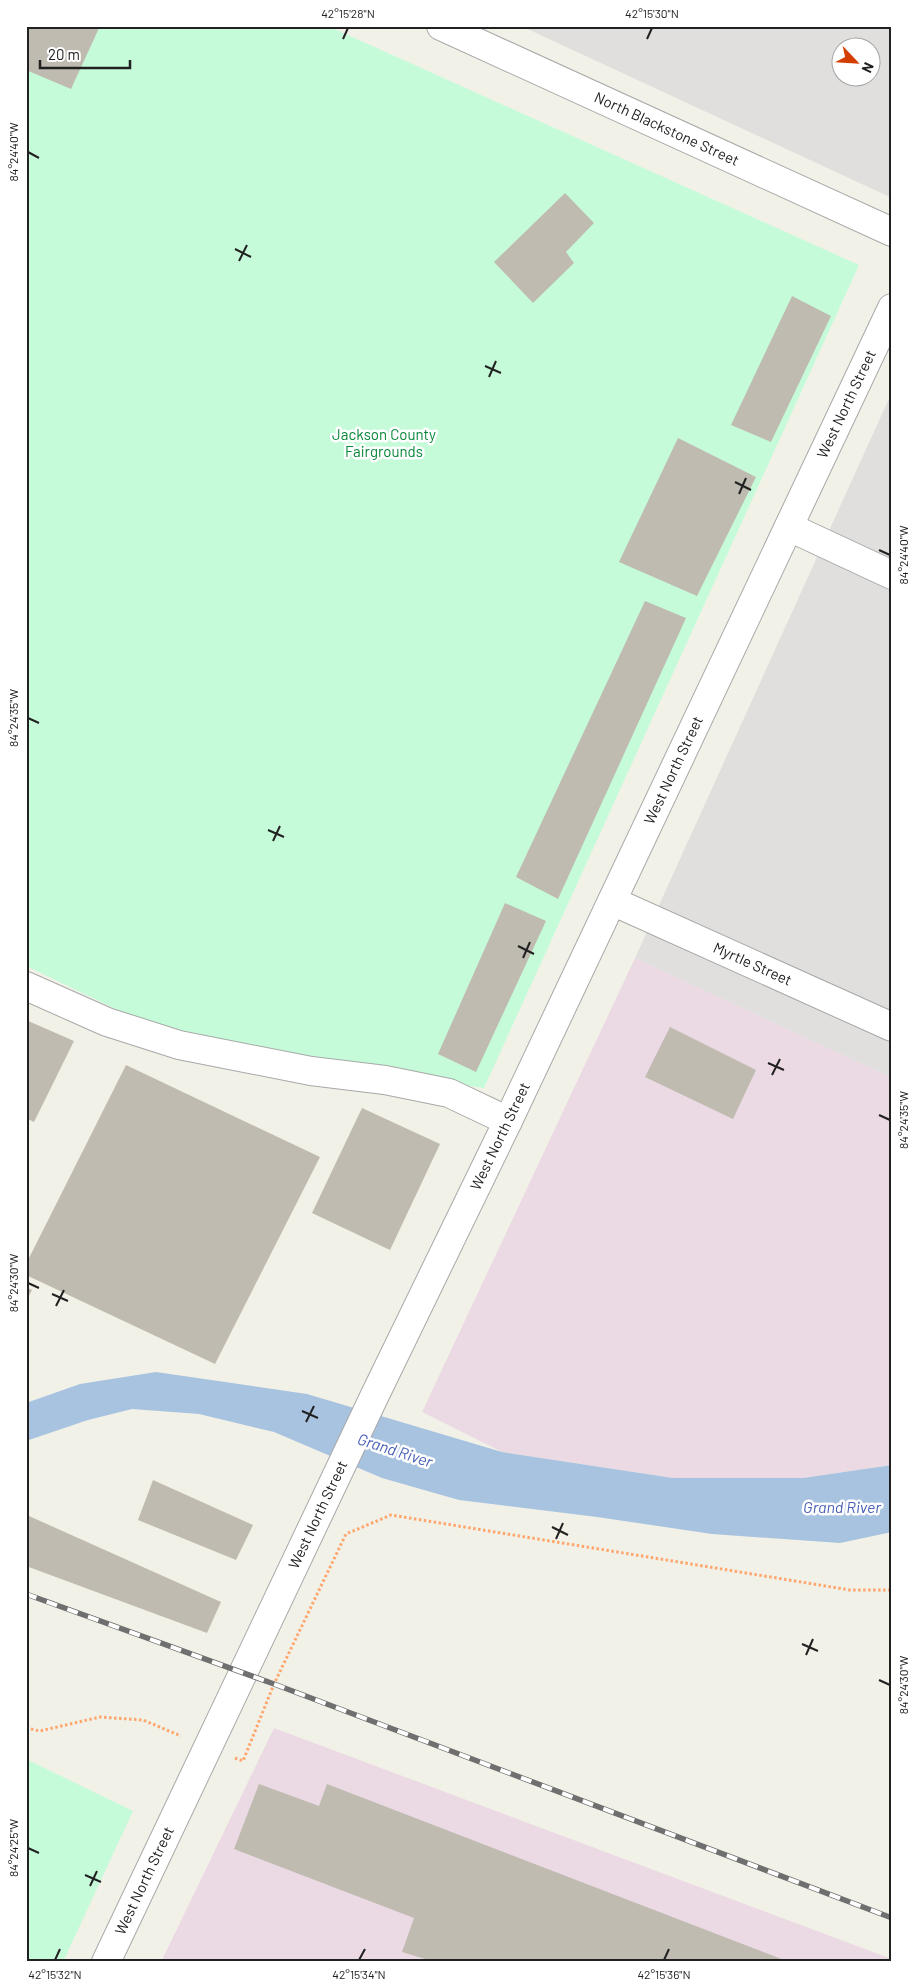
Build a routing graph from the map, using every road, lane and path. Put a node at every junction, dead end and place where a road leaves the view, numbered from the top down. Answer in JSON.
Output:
{"nodes":[{"id":1,"x":440,"y":26,"type":"edge"},
{"id":2,"x":892,"y":232,"type":"edge"},
{"id":3,"x":892,"y":308,"type":"edge"},
{"id":4,"x":789,"y":527,"type":"junction"},
{"id":5,"x":892,"y":575,"type":"edge"},
{"id":6,"x":612,"y":901,"type":"junction"},
{"id":7,"x":26,"y":986,"type":"edge"},
{"id":8,"x":892,"y":1027,"type":"edge"},
{"id":9,"x":508,"y":1121,"type":"junction"},
{"id":10,"x":892,"y":1590,"type":"edge"},
{"id":11,"x":26,"y":1728,"type":"edge"},
{"id":12,"x":172,"y":1732,"type":"dead end"},
{"id":13,"x":243,"y":1761,"type":"dead end"},
{"id":14,"x":106,"y":1962,"type":"edge"}],
"edges":[{"from":1,"to":2,"type":"street","name":"North Blackstone Street"},
{"from":3,"to":4,"type":"street","name":"West North Street"},
{"from":4,"to":5,"type":"street"},
{"from":4,"to":6,"type":"street","name":"West North Street"},
{"from":6,"to":8,"type":"street","name":"Myrtle Street"},
{"from":6,"to":9,"type":"street","name":"West North Street"},
{"from":7,"to":9,"type":"street"},
{"from":9,"to":14,"type":"street","name":"West North Street"},
{"from":10,"to":13,"type":"path"},
{"from":11,"to":12,"type":"path"}]}
